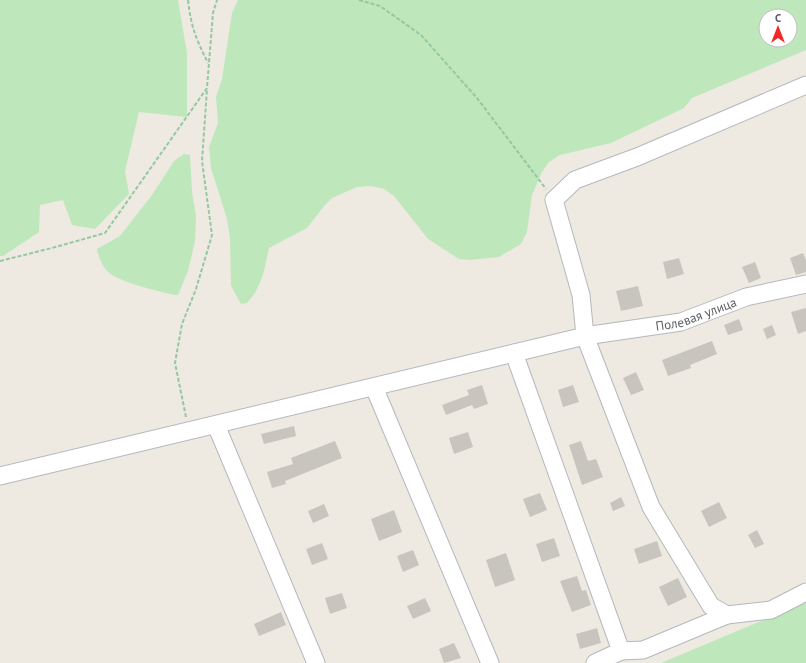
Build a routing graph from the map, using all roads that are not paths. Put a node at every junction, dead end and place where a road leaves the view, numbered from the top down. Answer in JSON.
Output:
{"nodes":[{"id":1,"x":806,"y":85,"type":"edge"},
{"id":2,"x":806,"y":284,"type":"edge"},
{"id":3,"x":585,"y":336,"type":"junction"},
{"id":4,"x":514,"y":353,"type":"junction"},
{"id":5,"x":374,"y":387,"type":"junction"},
{"id":6,"x":216,"y":425,"type":"junction"},
{"id":7,"x":0,"y":476,"type":"edge"},
{"id":8,"x":806,"y":592,"type":"edge"},
{"id":9,"x":726,"y":615,"type":"junction"},
{"id":10,"x":621,"y":651,"type":"junction"},
{"id":11,"x":316,"y":663,"type":"edge"},
{"id":12,"x":490,"y":663,"type":"edge"},
{"id":13,"x":595,"y":663,"type":"edge"}],
"edges":[{"from":1,"to":3,"type":"street"},
{"from":2,"to":3,"type":"street","name":"Полевая улица"},
{"from":3,"to":4,"type":"street","name":"Полевая улица"},
{"from":3,"to":9,"type":"street"},
{"from":4,"to":5,"type":"street","name":"Полевая улица"},
{"from":4,"to":10,"type":"street"},
{"from":5,"to":6,"type":"street","name":"Полевая улица"},
{"from":5,"to":12,"type":"street"},
{"from":6,"to":7,"type":"street","name":"Полевая улица"},
{"from":6,"to":11,"type":"street"},
{"from":8,"to":9,"type":"street"},
{"from":9,"to":10,"type":"street"},
{"from":10,"to":13,"type":"street"}]}
